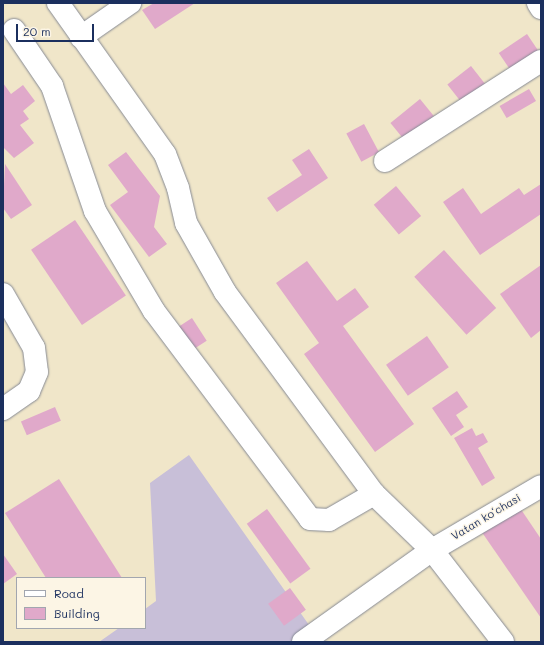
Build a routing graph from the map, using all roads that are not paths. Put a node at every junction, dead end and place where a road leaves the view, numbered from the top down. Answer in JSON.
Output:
{"nodes":[{"id":1,"x":58,"y":3,"type":"edge"},
{"id":2,"x":130,"y":3,"type":"edge"},
{"id":3,"x":538,"y":3,"type":"edge"},
{"id":4,"x":541,"y":8,"type":"edge"},
{"id":5,"x":14,"y":30,"type":"dead end"},
{"id":6,"x":82,"y":37,"type":"junction"},
{"id":7,"x":541,"y":61,"type":"edge"},
{"id":8,"x":385,"y":161,"type":"dead end"},
{"id":9,"x":3,"y":294,"type":"edge"},
{"id":10,"x":3,"y":409,"type":"edge"},
{"id":11,"x":541,"y":486,"type":"edge"},
{"id":12,"x":374,"y":494,"type":"junction"},
{"id":13,"x":432,"y":550,"type":"junction"},
{"id":14,"x":304,"y":642,"type":"edge"},
{"id":15,"x":503,"y":642,"type":"edge"}],
"edges":[{"from":1,"to":6,"type":"street"},
{"from":2,"to":6,"type":"street"},
{"from":3,"to":4,"type":"street"},
{"from":5,"to":12,"type":"street"},
{"from":6,"to":12,"type":"street"},
{"from":7,"to":8,"type":"street"},
{"from":9,"to":10,"type":"street"},
{"from":11,"to":13,"type":"street","name":"Vatan koʻchasi"},
{"from":12,"to":13,"type":"street"},
{"from":13,"to":14,"type":"street","name":"Vatan koʻchasi"},
{"from":13,"to":15,"type":"street"}]}
